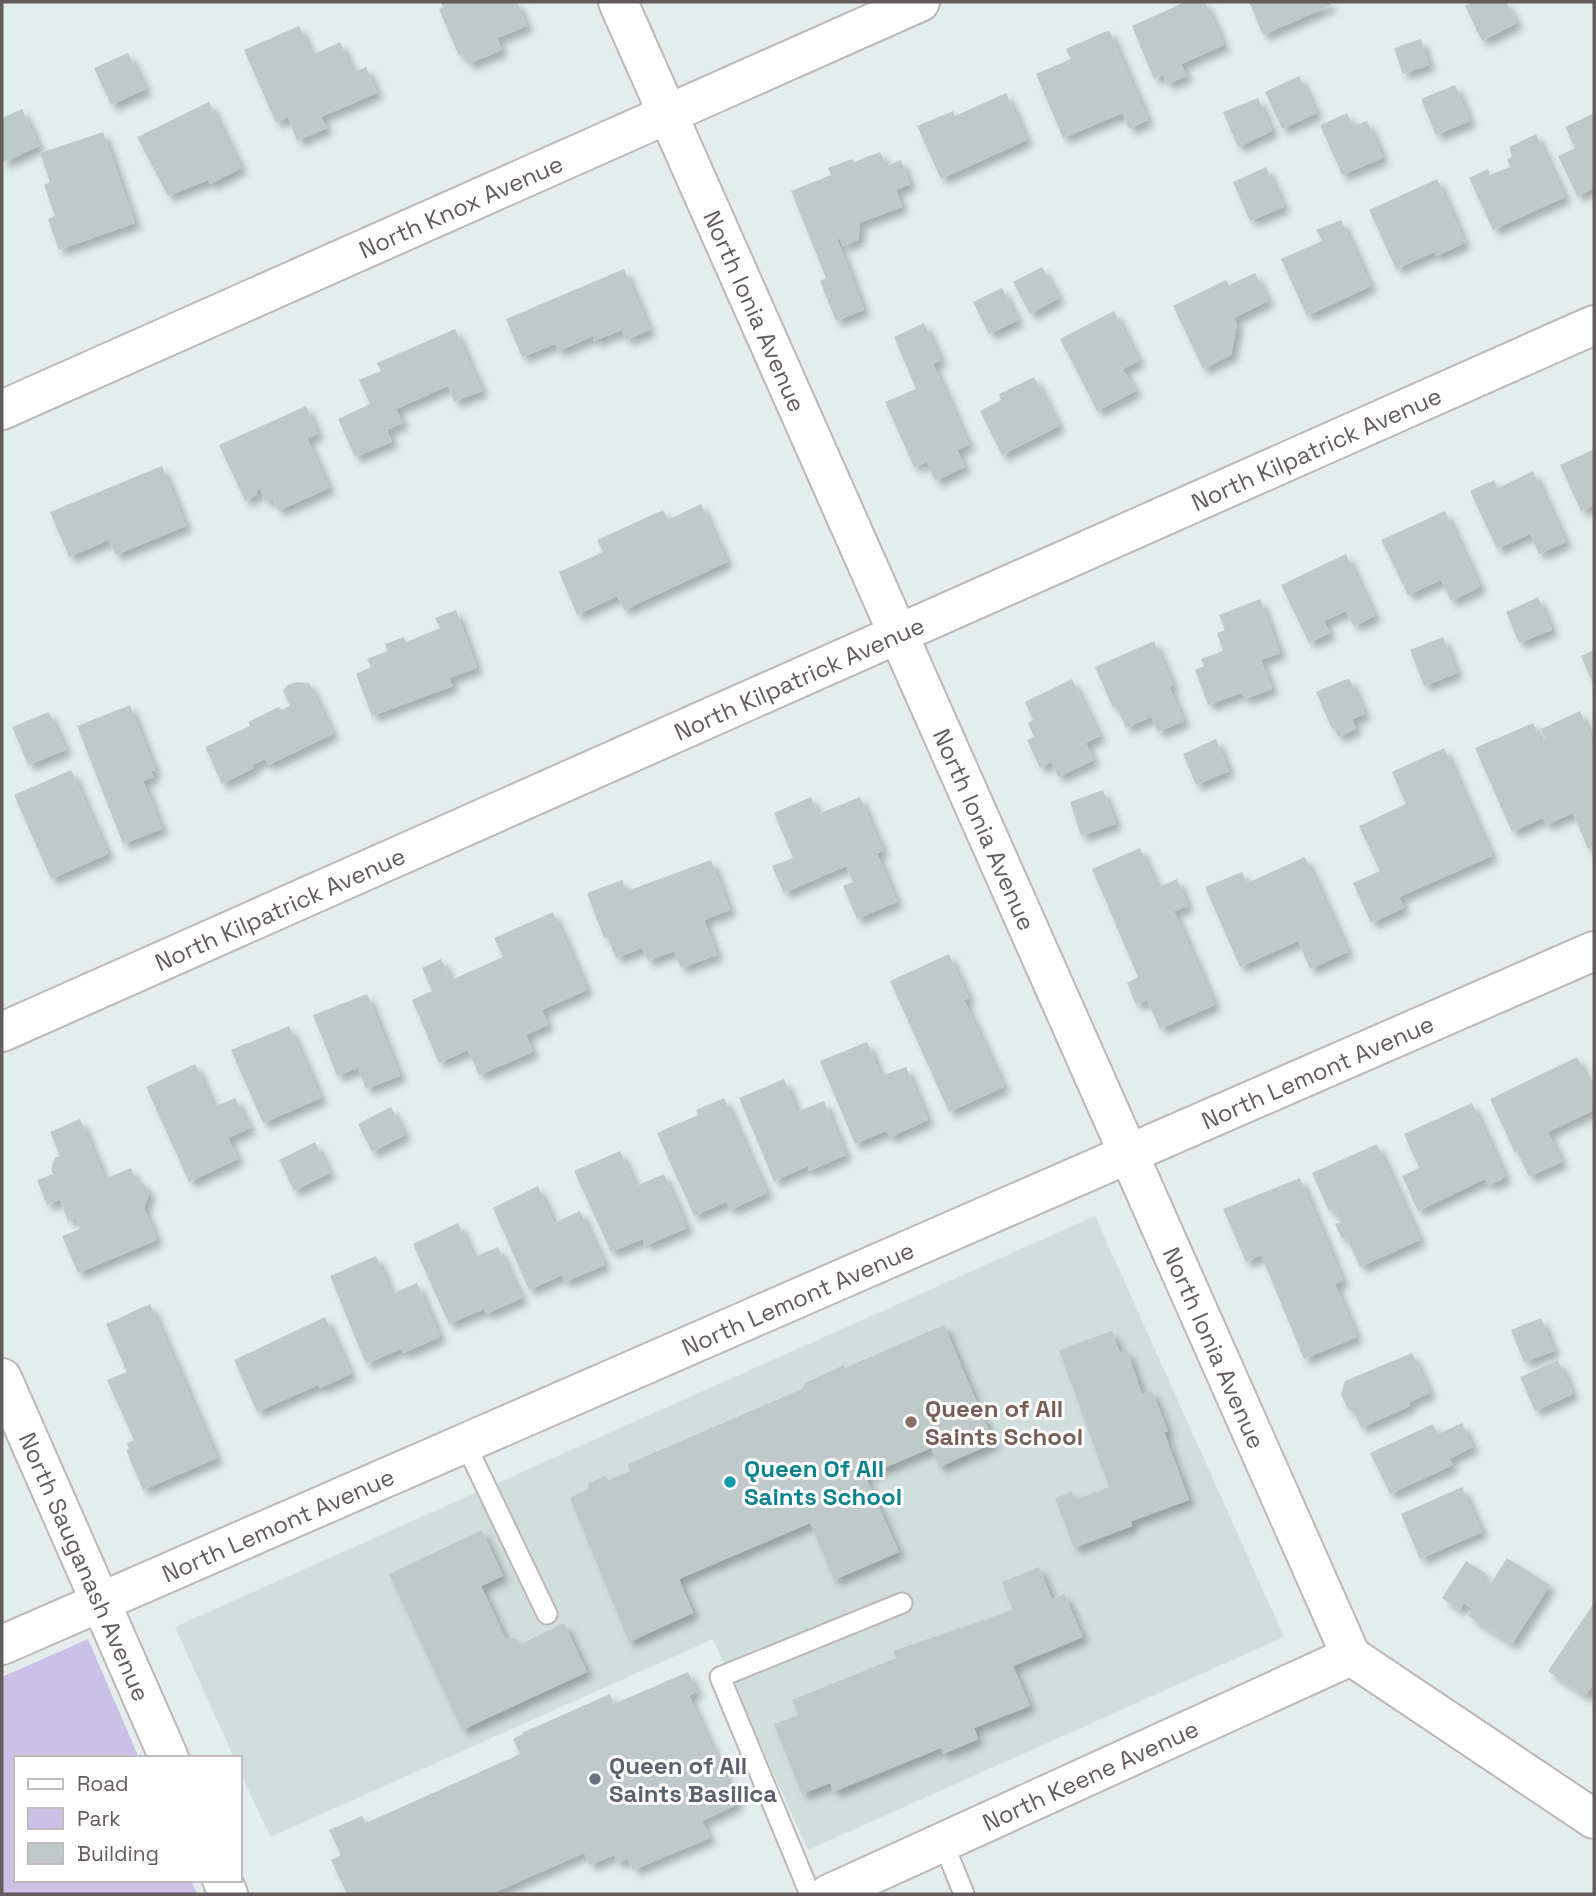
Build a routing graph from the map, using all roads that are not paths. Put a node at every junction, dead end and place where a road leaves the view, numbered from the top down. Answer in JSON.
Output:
{"nodes":[{"id":1,"x":618,"y":2,"type":"edge"},
{"id":2,"x":920,"y":2,"type":"edge"},
{"id":3,"x":667,"y":114,"type":"junction"},
{"id":4,"x":1594,"y":325,"type":"edge"},
{"id":5,"x":2,"y":410,"type":"edge"},
{"id":6,"x":898,"y":634,"type":"junction"},
{"id":7,"x":1594,"y":951,"type":"edge"},
{"id":8,"x":2,"y":1032,"type":"edge"},
{"id":9,"x":1128,"y":1154,"type":"junction"},
{"id":10,"x":2,"y":1378,"type":"edge"},
{"id":11,"x":465,"y":1443,"type":"junction"},
{"id":12,"x":100,"y":1602,"type":"junction"},
{"id":13,"x":902,"y":1603,"type":"dead end"},
{"id":14,"x":548,"y":1614,"type":"dead end"},
{"id":15,"x":2,"y":1645,"type":"edge"},
{"id":16,"x":1350,"y":1656,"type":"junction"},
{"id":17,"x":168,"y":1756,"type":"edge"},
{"id":18,"x":1594,"y":1819,"type":"edge"},
{"id":19,"x":943,"y":1842,"type":"junction"},
{"id":20,"x":810,"y":1894,"type":"edge"},
{"id":21,"x":829,"y":1894,"type":"edge"},
{"id":22,"x":964,"y":1894,"type":"edge"}],
"edges":[{"from":1,"to":3,"type":"street","name":"North Ionia Avenue"},
{"from":2,"to":3,"type":"street","name":"North Knox Avenue"},
{"from":3,"to":5,"type":"street","name":"North Knox Avenue"},
{"from":3,"to":6,"type":"street","name":"North Ionia Avenue"},
{"from":4,"to":6,"type":"street","name":"North Kilpatrick Avenue"},
{"from":6,"to":8,"type":"street","name":"North Kilpatrick Avenue"},
{"from":6,"to":9,"type":"street","name":"North Ionia Avenue"},
{"from":7,"to":9,"type":"street","name":"North Lemont Avenue"},
{"from":9,"to":11,"type":"street","name":"North Lemont Avenue"},
{"from":9,"to":16,"type":"street","name":"North Ionia Avenue"},
{"from":10,"to":12,"type":"street","name":"North Sauganash Avenue"},
{"from":11,"to":12,"type":"street","name":"North Lemont Avenue"},
{"from":11,"to":14,"type":"lane"},
{"from":12,"to":15,"type":"street","name":"North Lemont Avenue"},
{"from":12,"to":17,"type":"street","name":"North Sauganash Avenue"},
{"from":13,"to":20,"type":"lane"},
{"from":16,"to":18,"type":"street"},
{"from":16,"to":19,"type":"street","name":"North Keene Avenue"},
{"from":19,"to":21,"type":"street","name":"North Keene Avenue"},
{"from":19,"to":22,"type":"lane"}]}
